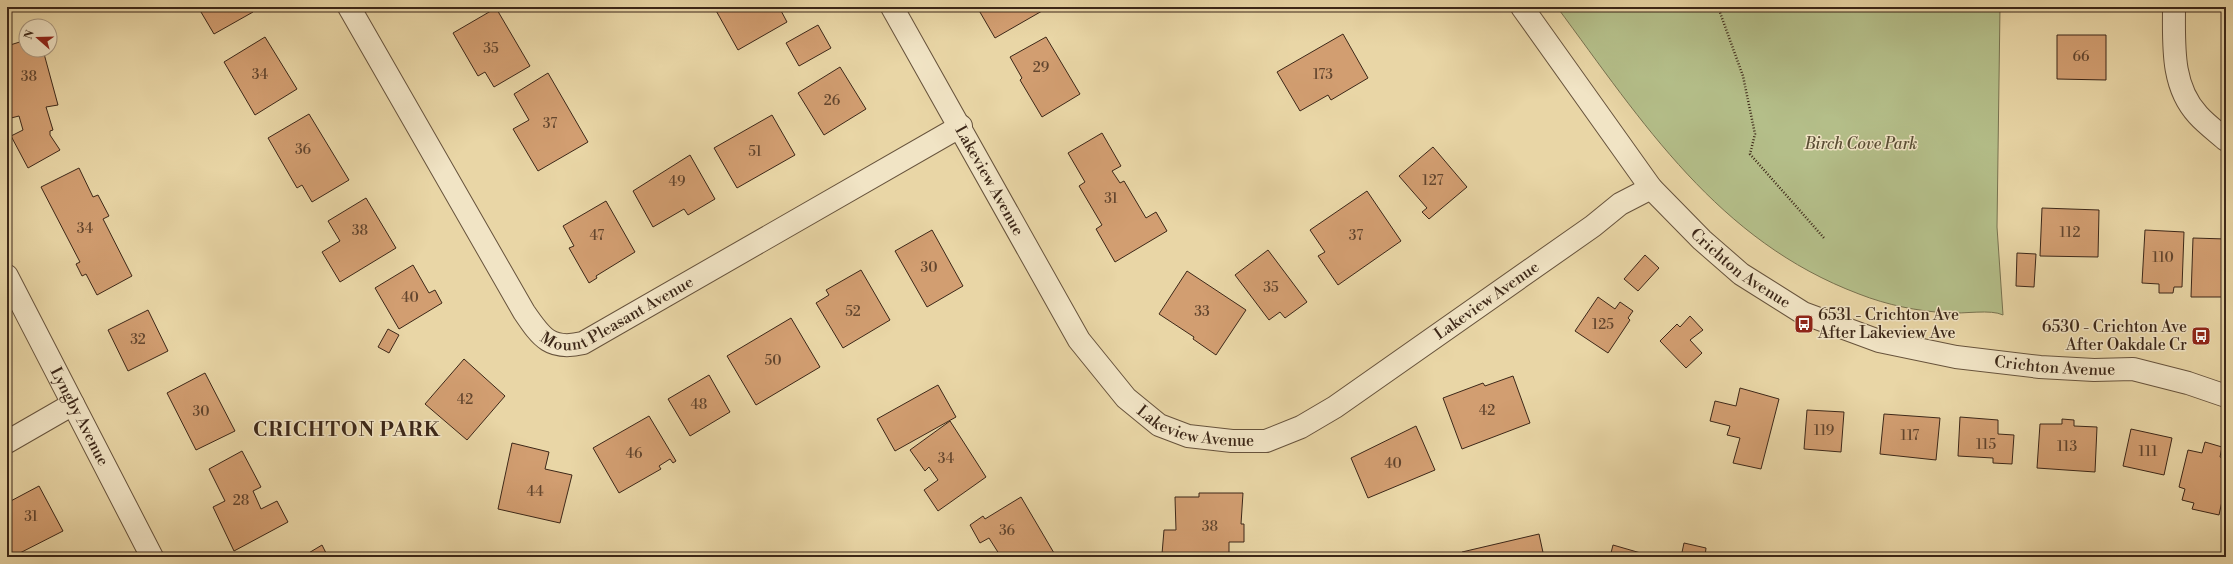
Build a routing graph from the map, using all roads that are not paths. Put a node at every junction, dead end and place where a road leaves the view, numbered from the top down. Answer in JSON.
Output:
{"nodes":[{"id":1,"x":349,"y":7,"type":"edge"},
{"id":2,"x":892,"y":7,"type":"edge"},
{"id":3,"x":1522,"y":7,"type":"edge"},
{"id":4,"x":2174,"y":7,"type":"edge"},
{"id":5,"x":960,"y":126,"type":"junction"},
{"id":6,"x":2226,"y":140,"type":"edge"},
{"id":7,"x":1651,"y":188,"type":"junction"},
{"id":8,"x":7,"y":276,"type":"edge"},
{"id":9,"x":2226,"y":396,"type":"edge"},
{"id":10,"x":73,"y":404,"type":"junction"},
{"id":11,"x":7,"y":442,"type":"edge"},
{"id":12,"x":152,"y":557,"type":"edge"}],
"edges":[{"from":1,"to":5,"type":"street","name":"Mount Pleasant Avenue"},
{"from":2,"to":5,"type":"street","name":"Lakeview Avenue"},
{"from":3,"to":7,"type":"street","name":"Crichton Avenue"},
{"from":4,"to":6,"type":"street"},
{"from":5,"to":7,"type":"street","name":"Lakeview Avenue"},
{"from":7,"to":9,"type":"street","name":"Crichton Avenue"},
{"from":8,"to":10,"type":"street","name":"Lyngby Avenue"},
{"from":10,"to":11,"type":"street"},
{"from":10,"to":12,"type":"street","name":"Lyngby Avenue"}]}
